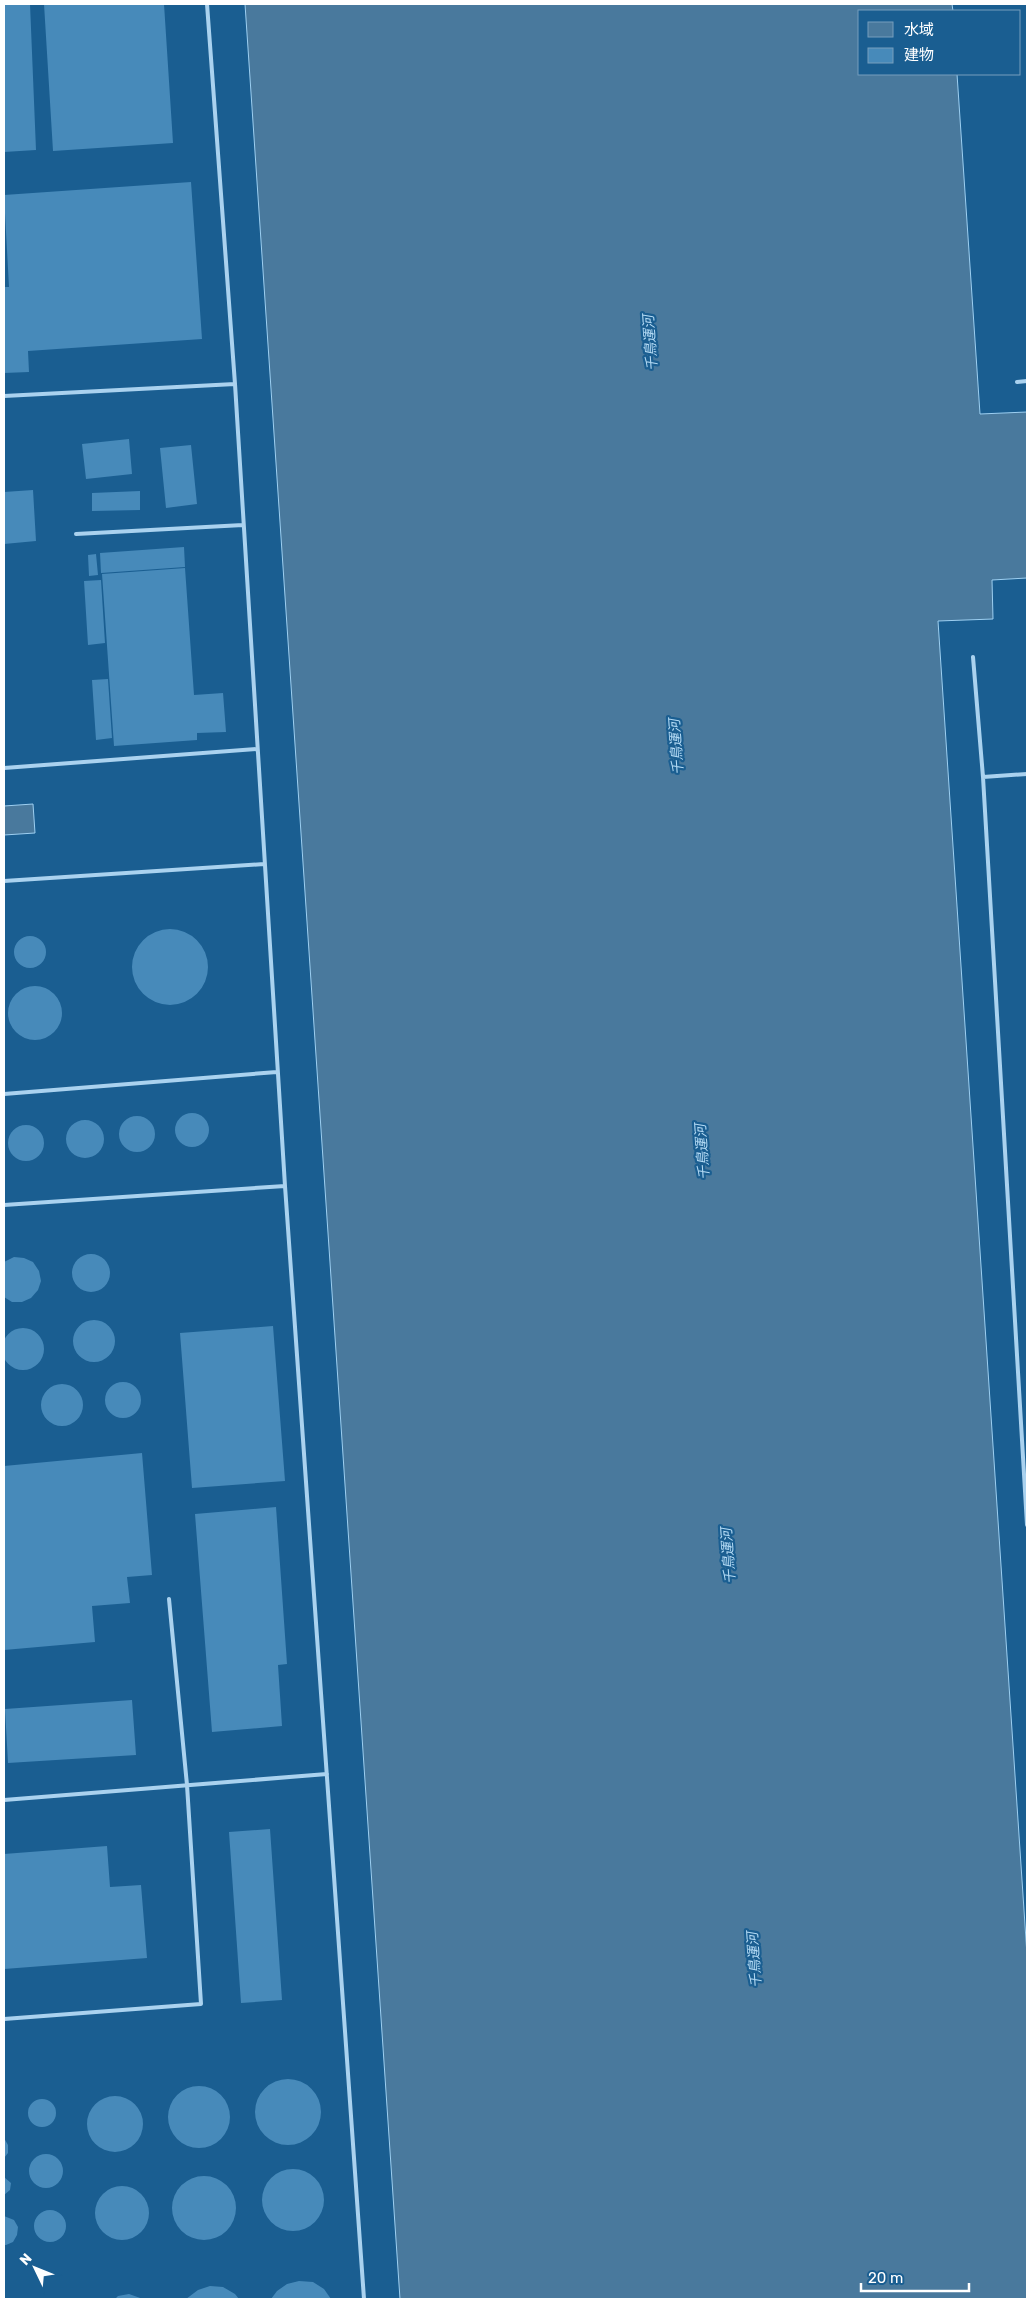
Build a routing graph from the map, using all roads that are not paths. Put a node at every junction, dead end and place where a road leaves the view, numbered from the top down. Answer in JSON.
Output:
{"nodes":[{"id":1,"x":207,"y":4,"type":"edge"},
{"id":2,"x":1027,"y":381,"type":"edge"},
{"id":3,"x":1017,"y":382,"type":"dead end"},
{"id":4,"x":234,"y":384,"type":"junction"},
{"id":5,"x":4,"y":396,"type":"edge"},
{"id":6,"x":243,"y":525,"type":"junction"},
{"id":7,"x":76,"y":534,"type":"dead end"},
{"id":8,"x":973,"y":657,"type":"dead end"},
{"id":9,"x":257,"y":749,"type":"junction"},
{"id":10,"x":4,"y":768,"type":"edge"},
{"id":11,"x":1027,"y":774,"type":"edge"},
{"id":12,"x":982,"y":777,"type":"junction"},
{"id":13,"x":264,"y":864,"type":"junction"},
{"id":14,"x":4,"y":882,"type":"edge"},
{"id":15,"x":277,"y":1072,"type":"junction"},
{"id":16,"x":4,"y":1094,"type":"edge"},
{"id":17,"x":285,"y":1186,"type":"junction"},
{"id":18,"x":4,"y":1205,"type":"edge"},
{"id":19,"x":1022,"y":1418,"type":"junction"},
{"id":20,"x":1027,"y":1418,"type":"edge"},
{"id":21,"x":1027,"y":1525,"type":"edge"},
{"id":22,"x":169,"y":1599,"type":"dead end"},
{"id":23,"x":328,"y":1774,"type":"junction"},
{"id":24,"x":187,"y":1786,"type":"junction"},
{"id":25,"x":4,"y":1800,"type":"edge"},
{"id":26,"x":4,"y":2019,"type":"edge"},
{"id":27,"x":364,"y":2299,"type":"edge"}],
"edges":[{"from":1,"to":4,"type":"lane"},
{"from":2,"to":3,"type":"lane"},
{"from":4,"to":5,"type":"lane"},
{"from":4,"to":6,"type":"lane"},
{"from":6,"to":7,"type":"lane"},
{"from":6,"to":9,"type":"lane"},
{"from":8,"to":12,"type":"lane"},
{"from":9,"to":10,"type":"lane"},
{"from":9,"to":13,"type":"lane"},
{"from":11,"to":12,"type":"lane"},
{"from":12,"to":19,"type":"lane"},
{"from":13,"to":14,"type":"lane"},
{"from":13,"to":15,"type":"lane"},
{"from":15,"to":16,"type":"lane"},
{"from":15,"to":17,"type":"lane"},
{"from":17,"to":18,"type":"lane"},
{"from":17,"to":23,"type":"lane"},
{"from":19,"to":20,"type":"lane"},
{"from":19,"to":21,"type":"lane"},
{"from":22,"to":24,"type":"lane"},
{"from":23,"to":24,"type":"lane"},
{"from":23,"to":27,"type":"lane"},
{"from":24,"to":25,"type":"lane"},
{"from":24,"to":26,"type":"lane"}]}
